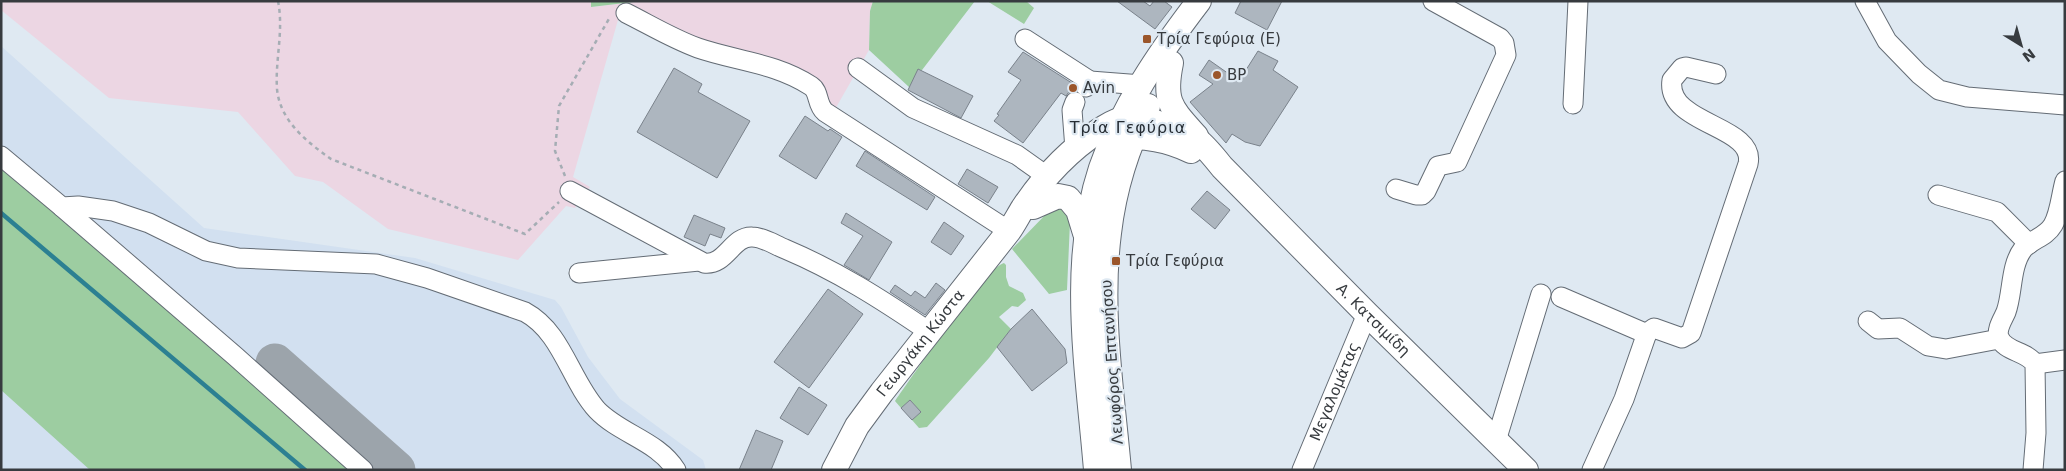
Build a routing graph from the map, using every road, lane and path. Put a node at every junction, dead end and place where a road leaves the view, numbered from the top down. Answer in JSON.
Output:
{"nodes":[{"id":1,"x":278,"y":1,"type":"edge"},
{"id":2,"x":1199,"y":1,"type":"edge"},
{"id":3,"x":1211,"y":1,"type":"edge"},
{"id":4,"x":1432,"y":1,"type":"edge"},
{"id":5,"x":1578,"y":1,"type":"edge"},
{"id":6,"x":1865,"y":1,"type":"edge"},
{"id":7,"x":626,"y":13,"type":"joint"},
{"id":8,"x":1025,"y":40,"type":"dead end"},
{"id":9,"x":1171,"y":63,"type":"junction"},
{"id":10,"x":858,"y":68,"type":"dead end"},
{"id":11,"x":1716,"y":74,"type":"dead end"},
{"id":12,"x":1142,"y":85,"type":"junction"},
{"id":13,"x":1084,"y":90,"type":"junction"},
{"id":14,"x":1573,"y":104,"type":"dead end"},
{"id":15,"x":2065,"y":105,"type":"edge"},
{"id":16,"x":1132,"y":135,"type":"junction"},
{"id":17,"x":1202,"y":143,"type":"junction"},
{"id":18,"x":1074,"y":149,"type":"junction"},
{"id":19,"x":1,"y":156,"type":"edge"},
{"id":20,"x":1222,"y":167,"type":"junction"},
{"id":21,"x":1048,"y":177,"type":"junction"},
{"id":22,"x":2065,"y":181,"type":"edge"},
{"id":23,"x":1396,"y":189,"type":"dead end"},
{"id":24,"x":570,"y":191,"type":"junction"},
{"id":25,"x":1938,"y":195,"type":"dead end"},
{"id":26,"x":62,"y":207,"type":"junction"},
{"id":27,"x":1019,"y":220,"type":"junction"},
{"id":28,"x":2029,"y":244,"type":"junction"},
{"id":29,"x":1086,"y":247,"type":"junction"},
{"id":30,"x":699,"y":262,"type":"junction"},
{"id":31,"x":578,"y":273,"type":"dead end"},
{"id":32,"x":1540,"y":294,"type":"dead end"},
{"id":33,"x":1561,"y":297,"type":"dead end"},
{"id":34,"x":1367,"y":314,"type":"junction"},
{"id":35,"x":1868,"y":321,"type":"dead end"},
{"id":36,"x":928,"y":331,"type":"junction"},
{"id":37,"x":1647,"y":334,"type":"junction"},
{"id":38,"x":2000,"y":339,"type":"junction"},
{"id":39,"x":2065,"y":360,"type":"edge"},
{"id":40,"x":2034,"y":364,"type":"junction"},
{"id":41,"x":1496,"y":441,"type":"junction"},
{"id":42,"x":362,"y":470,"type":"edge"},
{"id":43,"x":676,"y":470,"type":"edge"},
{"id":44,"x":834,"y":470,"type":"edge"},
{"id":45,"x":1096,"y":470,"type":"edge"},
{"id":46,"x":1119,"y":470,"type":"edge"},
{"id":47,"x":1302,"y":470,"type":"edge"},
{"id":48,"x":1526,"y":470,"type":"edge"},
{"id":49,"x":1592,"y":470,"type":"edge"},
{"id":50,"x":2033,"y":470,"type":"edge"}],
"edges":[{"from":1,"to":24,"type":"path"},
{"from":2,"to":12,"type":"main road"},
{"from":3,"to":9,"type":"main road"},
{"from":4,"to":23,"type":"street"},
{"from":5,"to":14,"type":"street"},
{"from":6,"to":15,"type":"street"},
{"from":7,"to":24,"type":"path"},
{"from":7,"to":27,"type":"street"},
{"from":8,"to":13,"type":"street"},
{"from":9,"to":16,"type":"main road"},
{"from":9,"to":17,"type":"main road"},
{"from":10,"to":21,"type":"street"},
{"from":11,"to":37,"type":"street"},
{"from":12,"to":13,"type":"street"},
{"from":12,"to":16,"type":"main road"},
{"from":13,"to":18,"type":"street"},
{"from":16,"to":17,"type":"main road","name":"Α. Κατσιμίδη"},
{"from":16,"to":18,"type":"main road","name":"Γεωργάκη Κώστα"},
{"from":16,"to":20,"type":"main road","name":"Α. Κατσιμίδη"},
{"from":16,"to":27,"type":"main road","name":"Γεωργάκη Κώστα"},
{"from":16,"to":29,"type":"main road","name":"Λεωφόρος Επτανήσου"},
{"from":16,"to":46,"type":"main road","name":"Λεωφόρος Επτανήσου"},
{"from":17,"to":20,"type":"main road","name":"Α. Κατσιμίδη"},
{"from":18,"to":21,"type":"main road","name":"Γεωργάκη Κώστα"},
{"from":19,"to":26,"type":"street"},
{"from":20,"to":34,"type":"main road","name":"Α. Κατσιμίδη"},
{"from":21,"to":27,"type":"main road","name":"Γεωργάκη Κώστα"},
{"from":22,"to":28,"type":"street"},
{"from":24,"to":30,"type":"street"},
{"from":25,"to":28,"type":"street"},
{"from":26,"to":42,"type":"street"},
{"from":26,"to":43,"type":"street"},
{"from":27,"to":29,"type":"main road"},
{"from":27,"to":36,"type":"main road","name":"Γεωργάκη Κώστα"},
{"from":28,"to":38,"type":"street"},
{"from":29,"to":45,"type":"main road","name":"Λεωφόρος Επτανήσου"},
{"from":30,"to":31,"type":"street"},
{"from":30,"to":36,"type":"street"},
{"from":32,"to":41,"type":"street"},
{"from":33,"to":37,"type":"street"},
{"from":34,"to":41,"type":"main road","name":"Α. Κατσιμίδη"},
{"from":34,"to":47,"type":"street","name":"Μεγαλομάτας"},
{"from":35,"to":38,"type":"street"},
{"from":36,"to":44,"type":"main road","name":"Γεωργάκη Κώστα"},
{"from":37,"to":49,"type":"street"},
{"from":38,"to":40,"type":"street"},
{"from":39,"to":40,"type":"street"},
{"from":40,"to":50,"type":"street"},
{"from":41,"to":48,"type":"main road","name":"Α. Κατσιμίδη"}]}
